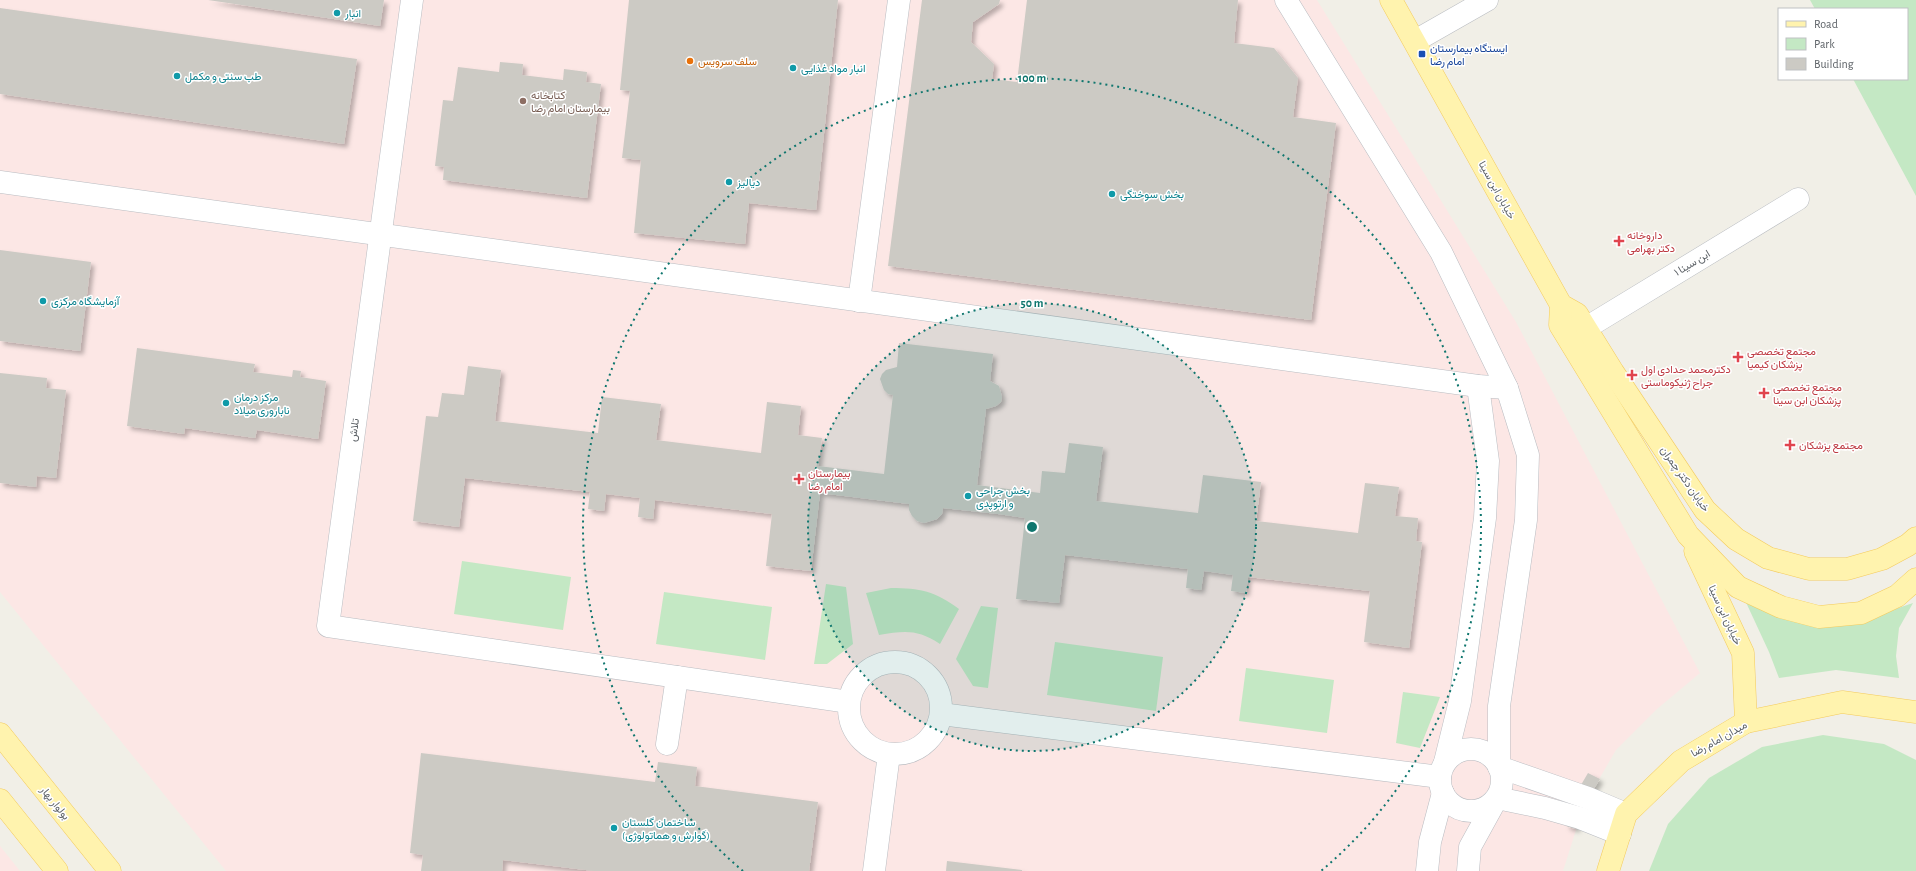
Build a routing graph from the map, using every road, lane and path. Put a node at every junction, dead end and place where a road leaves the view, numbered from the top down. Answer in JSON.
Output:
{"nodes":[{"id":1,"x":412,"y":0,"type":"edge"},
{"id":2,"x":899,"y":0,"type":"edge"},
{"id":3,"x":1286,"y":0,"type":"edge"},
{"id":4,"x":1391,"y":0,"type":"edge"},
{"id":5,"x":1487,"y":0,"type":"edge"},
{"id":6,"x":1415,"y":42,"type":"junction"},
{"id":7,"x":0,"y":182,"type":"edge"},
{"id":8,"x":1798,"y":199,"type":"dead end"},
{"id":9,"x":380,"y":235,"type":"junction"},
{"id":10,"x":860,"y":301,"type":"junction"},
{"id":11,"x":1561,"y":305,"type":"junction"},
{"id":12,"x":1586,"y":328,"type":"junction"},
{"id":13,"x":1613,"y":372,"type":"joint"},
{"id":14,"x":1478,"y":386,"type":"junction"},
{"id":15,"x":1508,"y":388,"type":"junction"},
{"id":16,"x":1688,"y":535,"type":"junction"},
{"id":17,"x":1916,"y":538,"type":"edge"},
{"id":18,"x":1916,"y":579,"type":"edge"},
{"id":19,"x":677,"y":677,"type":"junction"},
{"id":20,"x":849,"y":702,"type":"junction"},
{"id":21,"x":1916,"y":712,"type":"edge"},
{"id":22,"x":941,"y":714,"type":"junction"},
{"id":23,"x":1746,"y":722,"type":"junction"},
{"id":24,"x":0,"y":734,"type":"edge"},
{"id":25,"x":667,"y":744,"type":"dead end"},
{"id":26,"x":889,"y":754,"type":"junction"},
{"id":27,"x":1499,"y":767,"type":"junction"},
{"id":28,"x":1443,"y":778,"type":"junction"},
{"id":29,"x":1497,"y":798,"type":"junction"},
{"id":30,"x":0,"y":800,"type":"edge"},
{"id":31,"x":1626,"y":814,"type":"junction"},
{"id":32,"x":1620,"y":834,"type":"junction"},
{"id":33,"x":57,"y":871,"type":"edge"},
{"id":34,"x":110,"y":871,"type":"edge"},
{"id":35,"x":874,"y":871,"type":"edge"},
{"id":36,"x":1427,"y":871,"type":"edge"},
{"id":37,"x":1468,"y":871,"type":"edge"},
{"id":38,"x":1608,"y":871,"type":"edge"}],
"edges":[{"from":1,"to":9,"type":"street","name":"تلاش"},
{"from":2,"to":10,"type":"street"},
{"from":3,"to":15,"type":"street"},
{"from":4,"to":6,"type":"main road","name":"خیابان ابن سینا"},
{"from":5,"to":6,"type":"street"},
{"from":6,"to":11,"type":"main road","name":"خیابان ابن سینا"},
{"from":7,"to":9,"type":"street"},
{"from":8,"to":12,"type":"street","name":"ابن سینا ۱"},
{"from":9,"to":10,"type":"street"},
{"from":9,"to":19,"type":"street","name":"تلاش"},
{"from":10,"to":14,"type":"street"},
{"from":11,"to":12,"type":"main road","name":"خیابان ابن سینا"},
{"from":11,"to":16,"type":"main road"},
{"from":12,"to":13,"type":"main road","name":"خیابان ابن سینا"},
{"from":13,"to":17,"type":"main road","name":"خیابان دکتر چمران"},
{"from":14,"to":15,"type":"street"},
{"from":14,"to":28,"type":"street"},
{"from":15,"to":27,"type":"street"},
{"from":16,"to":18,"type":"main road"},
{"from":16,"to":23,"type":"main road","name":"خیابان ابن سینا"},
{"from":19,"to":20,"type":"street"},
{"from":19,"to":25,"type":"street"},
{"from":20,"to":22,"type":"street"},
{"from":20,"to":26,"type":"street"},
{"from":21,"to":23,"type":"main road","name":"میدان امام رضا"},
{"from":22,"to":26,"type":"street"},
{"from":22,"to":28,"type":"street"},
{"from":23,"to":31,"type":"main road","name":"میدان امام رضا"},
{"from":24,"to":34,"type":"main road","name":"بولوار بهار"},
{"from":26,"to":35,"type":"street"},
{"from":27,"to":28,"type":"street"},
{"from":27,"to":29,"type":"street"},
{"from":27,"to":31,"type":"street"},
{"from":28,"to":29,"type":"street"},
{"from":28,"to":36,"type":"street"},
{"from":29,"to":32,"type":"street"},
{"from":29,"to":37,"type":"street"},
{"from":30,"to":33,"type":"main road"},
{"from":31,"to":32,"type":"main road","name":"میدان امام رضا"},
{"from":32,"to":38,"type":"main road","name":"میدان امام رضا"}]}
